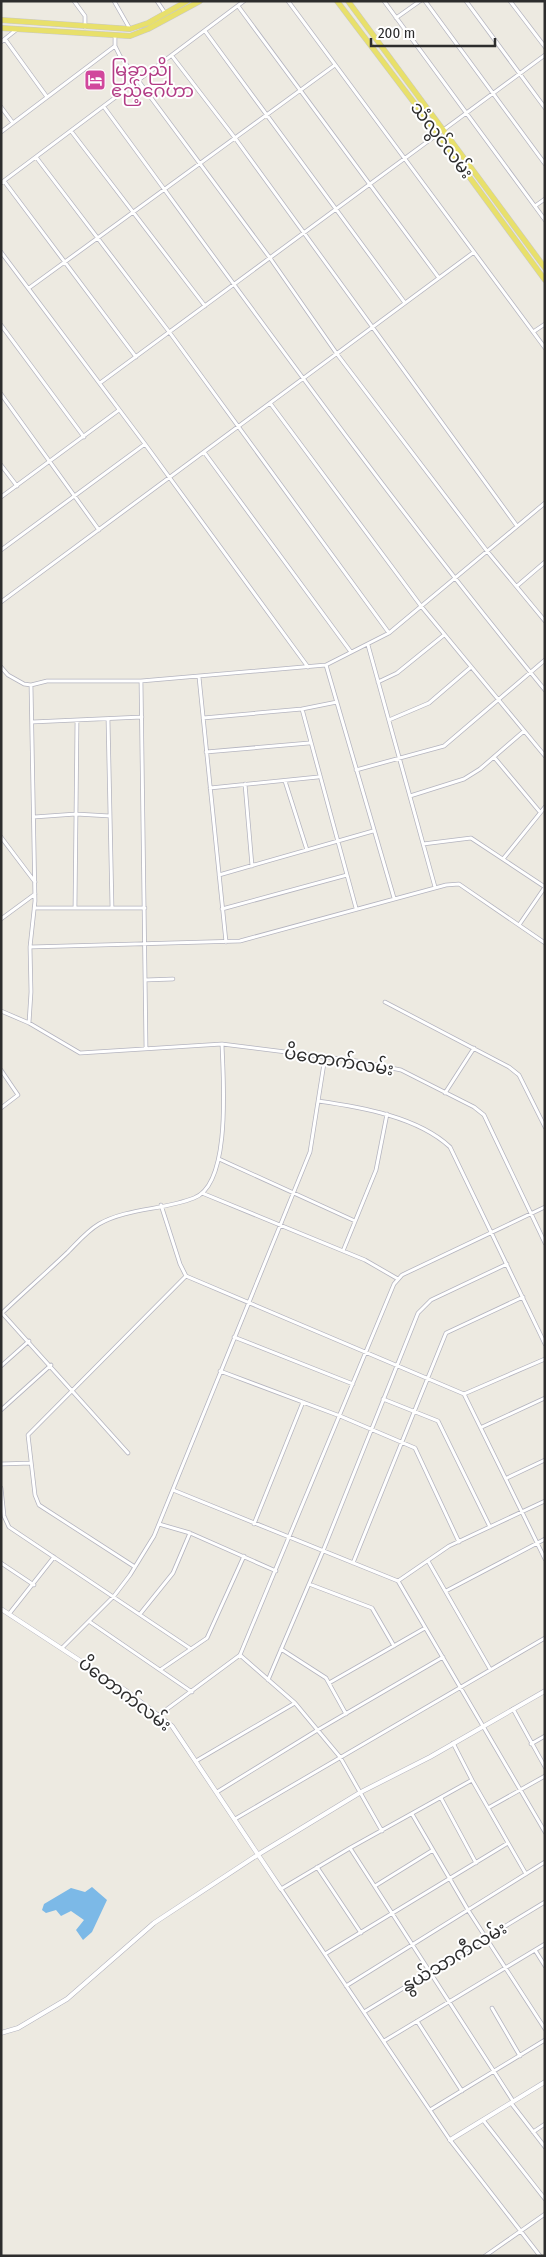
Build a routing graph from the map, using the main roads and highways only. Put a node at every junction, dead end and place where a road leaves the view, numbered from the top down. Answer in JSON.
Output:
{"nodes":[{"id":1,"x":187,"y":1,"type":"edge"},
{"id":2,"x":200,"y":1,"type":"edge"},
{"id":3,"x":337,"y":1,"type":"edge"},
{"id":4,"x":348,"y":1,"type":"edge"},
{"id":5,"x":192,"y":4,"type":"edge"},
{"id":6,"x":1,"y":20,"type":"edge"},
{"id":7,"x":28,"y":23,"type":"junction"},
{"id":8,"x":1,"y":28,"type":"edge"},
{"id":9,"x":27,"y":31,"type":"junction"},
{"id":10,"x":545,"y":268,"type":"edge"},
{"id":11,"x":545,"y":280,"type":"edge"}],
"edges":[{"from":1,"to":7,"type":"main road"},
{"from":2,"to":5,"type":"main road"},
{"from":3,"to":11,"type":"main road","name":"သံလွင်လမ်း"},
{"from":4,"to":10,"type":"main road","name":"သံလွင်လမ်း"},
{"from":5,"to":9,"type":"main road"},
{"from":6,"to":7,"type":"main road"},
{"from":7,"to":9,"type":"main road"},
{"from":8,"to":9,"type":"main road"}]}
